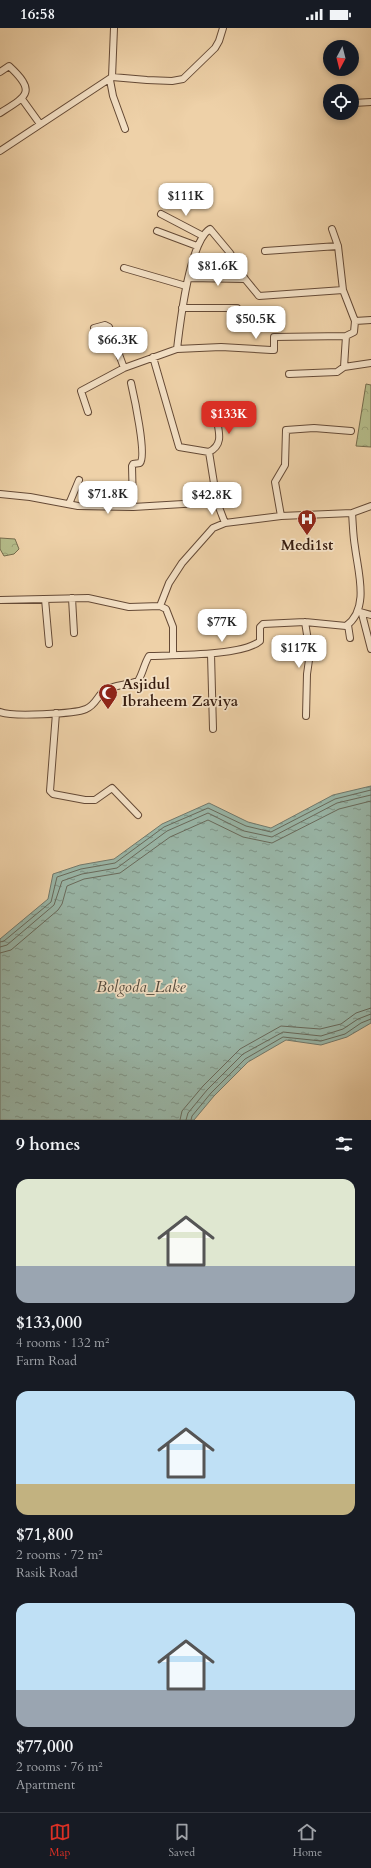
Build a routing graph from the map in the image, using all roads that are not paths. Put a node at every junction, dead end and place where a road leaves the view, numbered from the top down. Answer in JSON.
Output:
{"nodes":[{"id":1,"x":114,"y":28,"type":"edge"},
{"id":2,"x":223,"y":28,"type":"edge"},
{"id":3,"x":0,"y":72,"type":"edge"},
{"id":4,"x":111,"y":78,"type":"junction"},
{"id":5,"x":22,"y":99,"type":"junction"},
{"id":6,"x":359,"y":102,"type":"edge"},
{"id":7,"x":371,"y":102,"type":"edge"},
{"id":8,"x":0,"y":113,"type":"edge"},
{"id":9,"x":40,"y":124,"type":"junction"},
{"id":10,"x":125,"y":129,"type":"dead end"},
{"id":11,"x":0,"y":151,"type":"edge"},
{"id":12,"x":161,"y":214,"type":"dead end"},
{"id":13,"x":332,"y":229,"type":"dead end"},
{"id":14,"x":157,"y":231,"type":"dead end"},
{"id":15,"x":203,"y":236,"type":"junction"},
{"id":16,"x":197,"y":246,"type":"junction"},
{"id":17,"x":338,"y":246,"type":"junction"},
{"id":18,"x":265,"y":251,"type":"dead end"},
{"id":19,"x":124,"y":268,"type":"dead end"},
{"id":20,"x":189,"y":278,"type":"junction"},
{"id":21,"x":245,"y":279,"type":"junction"},
{"id":22,"x":186,"y":286,"type":"junction"},
{"id":23,"x":343,"y":290,"type":"junction"},
{"id":24,"x":182,"y":308,"type":"junction"},
{"id":25,"x":237,"y":308,"type":"dead end"},
{"id":26,"x":371,"y":320,"type":"edge"},
{"id":27,"x":355,"y":321,"type":"junction"},
{"id":28,"x":94,"y":328,"type":"dead end"},
{"id":29,"x":346,"y":336,"type":"junction"},
{"id":30,"x":177,"y":349,"type":"junction"},
{"id":31,"x":153,"y":356,"type":"junction"},
{"id":32,"x":371,"y":363,"type":"edge"},
{"id":33,"x":344,"y":367,"type":"junction"},
{"id":34,"x":124,"y":368,"type":"junction"},
{"id":35,"x":289,"y":374,"type":"dead end"},
{"id":36,"x":131,"y":383,"type":"dead end"},
{"id":37,"x":242,"y":410,"type":"dead end"},
{"id":38,"x":88,"y":412,"type":"dead end"},
{"id":39,"x":351,"y":431,"type":"dead end"},
{"id":40,"x":209,"y":452,"type":"junction"},
{"id":41,"x":79,"y":480,"type":"dead end"},
{"id":42,"x":0,"y":494,"type":"edge"},
{"id":43,"x":217,"y":502,"type":"junction"},
{"id":44,"x":70,"y":504,"type":"junction"},
{"id":45,"x":371,"y":506,"type":"edge"},
{"id":46,"x":133,"y":507,"type":"junction"},
{"id":47,"x":352,"y":513,"type":"junction"},
{"id":48,"x":281,"y":516,"type":"junction"},
{"id":49,"x":225,"y":523,"type":"junction"},
{"id":50,"x":72,"y":598,"type":"junction"},
{"id":51,"x":45,"y":599,"type":"junction"},
{"id":52,"x":0,"y":600,"type":"edge"},
{"id":53,"x":160,"y":606,"type":"junction"},
{"id":54,"x":360,"y":613,"type":"junction"},
{"id":55,"x":371,"y":615,"type":"edge"},
{"id":56,"x":305,"y":622,"type":"junction"},
{"id":57,"x":348,"y":625,"type":"junction"},
{"id":58,"x":74,"y":633,"type":"dead end"},
{"id":59,"x":350,"y":638,"type":"dead end"},
{"id":60,"x":49,"y":644,"type":"dead end"},
{"id":61,"x":371,"y":649,"type":"edge"},
{"id":62,"x":210,"y":654,"type":"junction"},
{"id":63,"x":173,"y":655,"type":"junction"},
{"id":64,"x":0,"y":712,"type":"edge"},
{"id":65,"x":56,"y":713,"type":"junction"},
{"id":66,"x":306,"y":716,"type":"dead end"},
{"id":67,"x":213,"y":729,"type":"dead end"},
{"id":68,"x":138,"y":816,"type":"dead end"}],
"edges":[{"from":1,"to":4,"type":"street"},
{"from":2,"to":4,"type":"street"},
{"from":3,"to":5,"type":"street"},
{"from":4,"to":9,"type":"street"},
{"from":4,"to":10,"type":"street"},
{"from":5,"to":8,"type":"street"},
{"from":5,"to":9,"type":"street"},
{"from":6,"to":7,"type":"street"},
{"from":9,"to":11,"type":"street"},
{"from":12,"to":15,"type":"street"},
{"from":13,"to":17,"type":"street"},
{"from":14,"to":16,"type":"street"},
{"from":15,"to":16,"type":"street"},
{"from":15,"to":21,"type":"street"},
{"from":16,"to":20,"type":"street"},
{"from":17,"to":18,"type":"street"},
{"from":17,"to":23,"type":"street"},
{"from":19,"to":22,"type":"street"},
{"from":20,"to":21,"type":"street"},
{"from":20,"to":22,"type":"street"},
{"from":21,"to":23,"type":"street"},
{"from":22,"to":24,"type":"street"},
{"from":23,"to":27,"type":"street"},
{"from":24,"to":25,"type":"street"},
{"from":24,"to":30,"type":"street"},
{"from":26,"to":27,"type":"street"},
{"from":27,"to":29,"type":"street"},
{"from":28,"to":34,"type":"street"},
{"from":29,"to":30,"type":"street"},
{"from":29,"to":33,"type":"street"},
{"from":30,"to":31,"type":"street"},
{"from":31,"to":34,"type":"street"},
{"from":31,"to":40,"type":"street"},
{"from":32,"to":33,"type":"street"},
{"from":33,"to":35,"type":"street"},
{"from":34,"to":38,"type":"street"},
{"from":36,"to":46,"type":"street"},
{"from":37,"to":40,"type":"street"},
{"from":39,"to":48,"type":"street"},
{"from":40,"to":43,"type":"street"},
{"from":41,"to":44,"type":"street"},
{"from":42,"to":44,"type":"street"},
{"from":43,"to":46,"type":"street"},
{"from":43,"to":49,"type":"street"},
{"from":44,"to":46,"type":"street"},
{"from":45,"to":47,"type":"street"},
{"from":47,"to":48,"type":"street"},
{"from":47,"to":54,"type":"street"},
{"from":48,"to":49,"type":"street"},
{"from":49,"to":53,"type":"street"},
{"from":50,"to":51,"type":"street"},
{"from":50,"to":53,"type":"street"},
{"from":50,"to":58,"type":"street"},
{"from":51,"to":52,"type":"street"},
{"from":51,"to":60,"type":"street"},
{"from":53,"to":63,"type":"street"},
{"from":54,"to":55,"type":"street"},
{"from":54,"to":57,"type":"street"},
{"from":54,"to":61,"type":"street"},
{"from":56,"to":57,"type":"street"},
{"from":56,"to":62,"type":"street"},
{"from":56,"to":66,"type":"street"},
{"from":57,"to":59,"type":"street"},
{"from":62,"to":63,"type":"street"},
{"from":62,"to":67,"type":"street"},
{"from":63,"to":65,"type":"street"},
{"from":64,"to":65,"type":"street"},
{"from":65,"to":68,"type":"street"}]}
